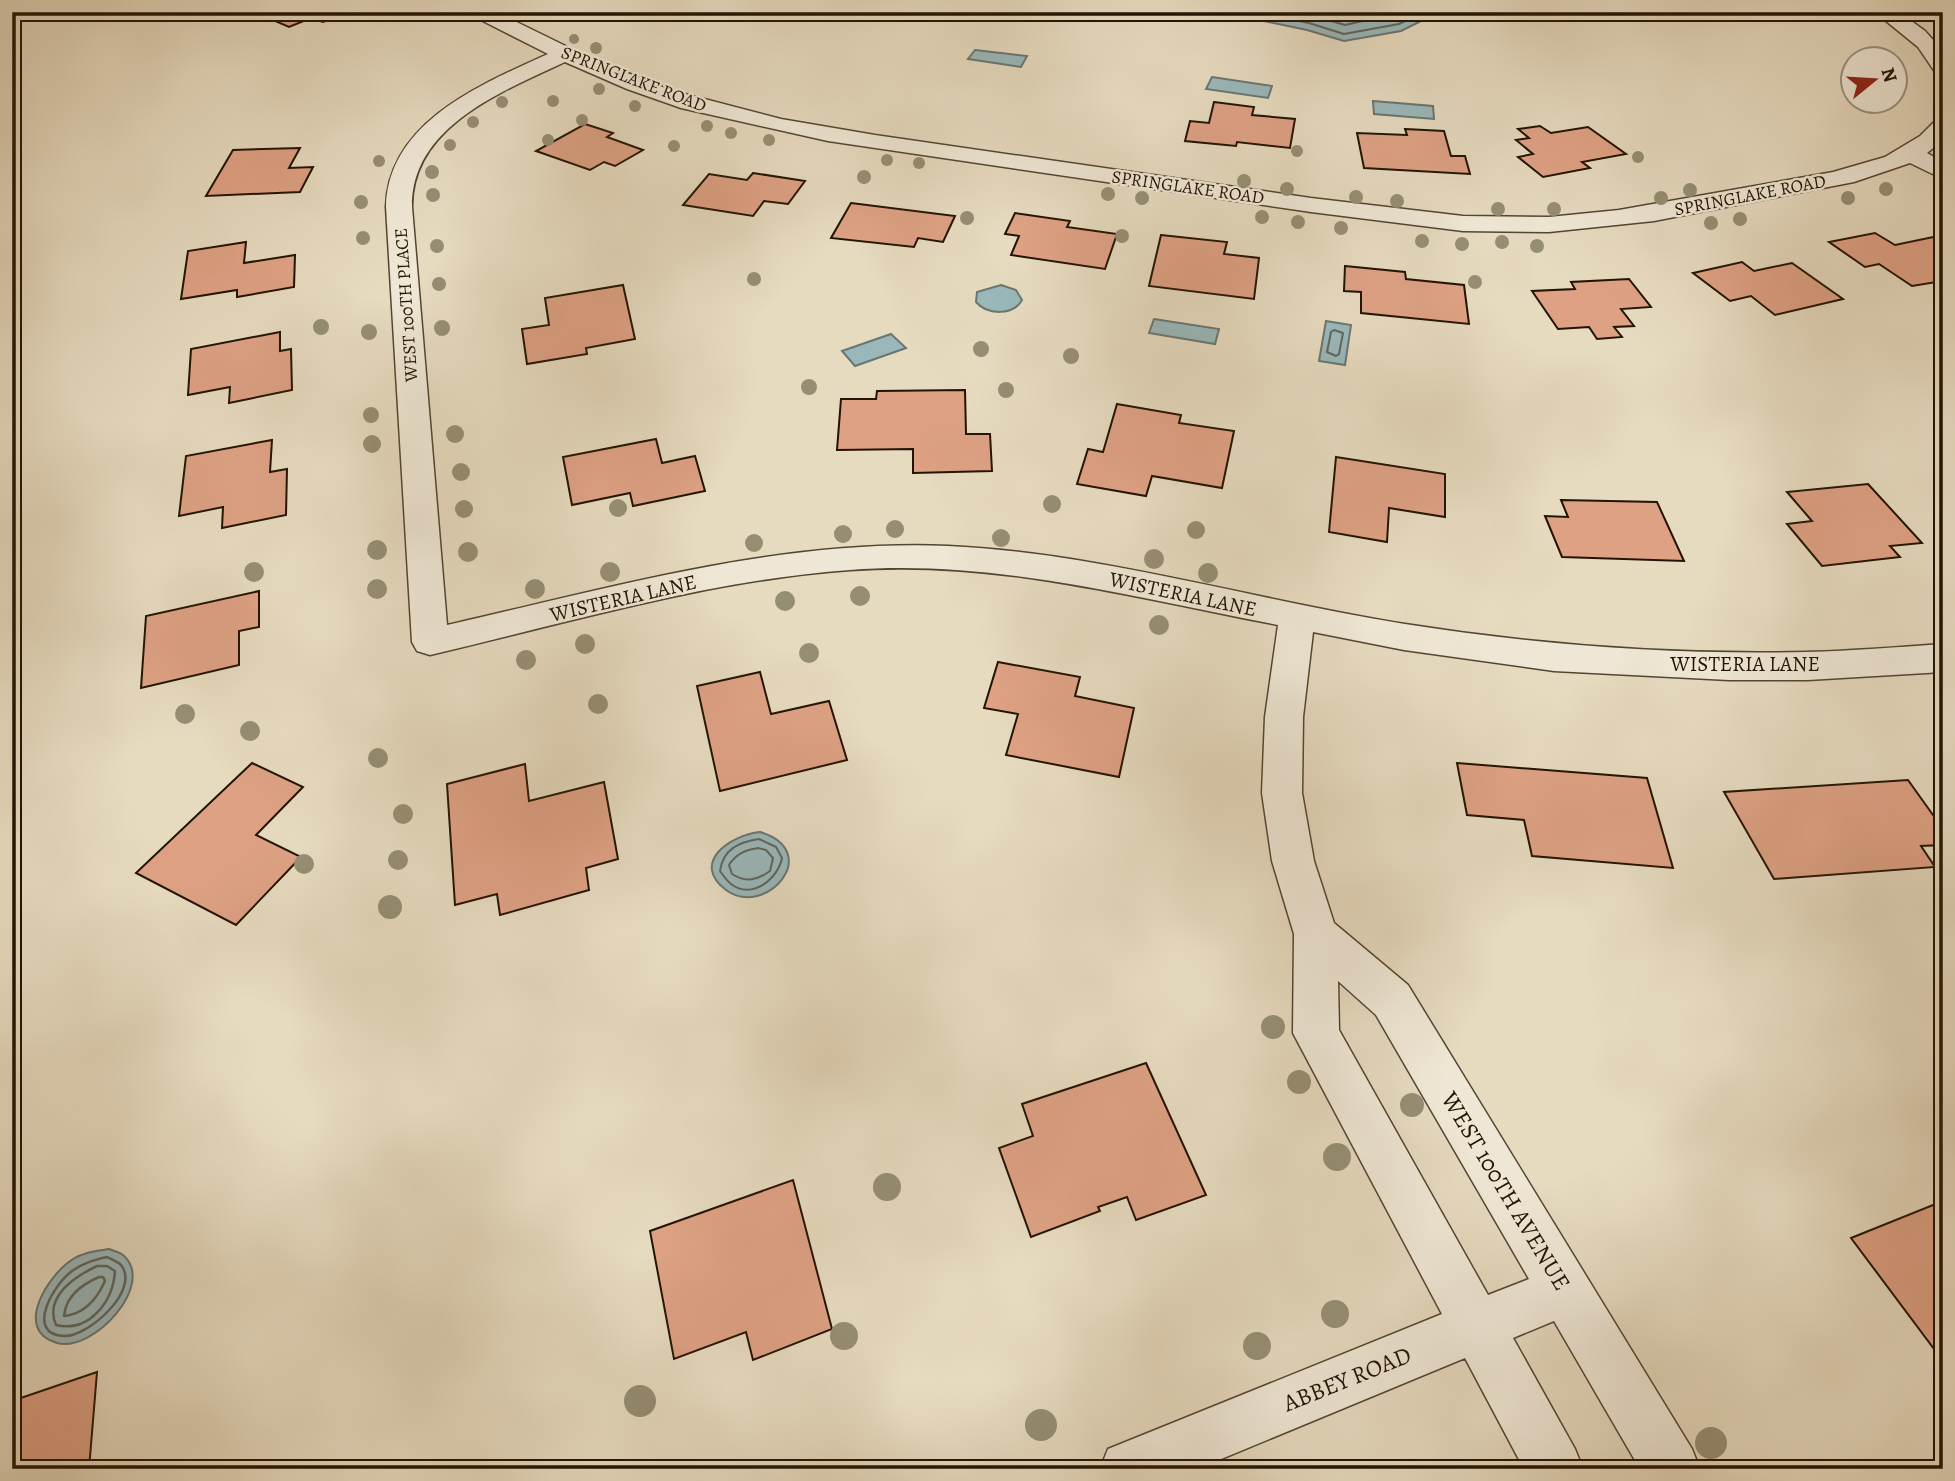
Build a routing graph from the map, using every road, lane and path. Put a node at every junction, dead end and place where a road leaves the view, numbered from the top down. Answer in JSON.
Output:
{"nodes":[{"id":1,"x":480,"y":12,"type":"edge"},
{"id":2,"x":1885,"y":12,"type":"edge"},
{"id":3,"x":565,"y":54,"type":"junction"},
{"id":4,"x":1943,"y":67,"type":"edge"},
{"id":5,"x":1943,"y":126,"type":"edge"},
{"id":6,"x":1912,"y":155,"type":"junction"},
{"id":7,"x":1943,"y":172,"type":"edge"},
{"id":8,"x":1297,"y":618,"type":"junction"},
{"id":9,"x":430,"y":642,"type":"joint"},
{"id":10,"x":1943,"y":658,"type":"edge"},
{"id":11,"x":1317,"y":934,"type":"junction"},
{"id":12,"x":1566,"y":1290,"type":"junction"},
{"id":13,"x":1478,"y":1326,"type":"junction"},
{"id":14,"x":1128,"y":1469,"type":"edge"},
{"id":15,"x":1555,"y":1469,"type":"edge"},
{"id":16,"x":1672,"y":1469,"type":"edge"}],
"edges":[{"from":1,"to":3,"type":"street","name":"SPRINGLAKE ROAD"},
{"from":2,"to":4,"type":"street"},
{"from":3,"to":6,"type":"street","name":"SPRINGLAKE ROAD"},
{"from":3,"to":9,"type":"street","name":"WEST 100TH PLACE"},
{"from":5,"to":6,"type":"street"},
{"from":6,"to":7,"type":"street"},
{"from":8,"to":9,"type":"street","name":"WISTERIA LANE"},
{"from":8,"to":10,"type":"street","name":"WISTERIA LANE"},
{"from":8,"to":11,"type":"street"},
{"from":11,"to":12,"type":"street","name":"WEST 100TH AVENUE"},
{"from":11,"to":13,"type":"street"},
{"from":12,"to":13,"type":"street","name":"ABBEY ROAD"},
{"from":12,"to":16,"type":"street","name":"WEST 100TH AVENUE"},
{"from":13,"to":14,"type":"street","name":"ABBEY ROAD"},
{"from":13,"to":15,"type":"street"}]}
